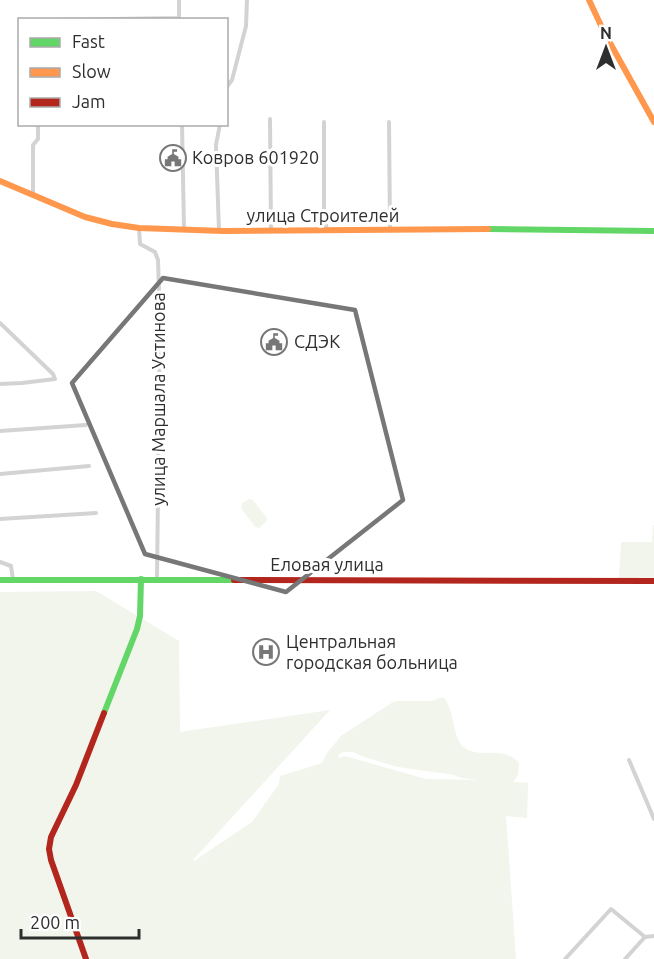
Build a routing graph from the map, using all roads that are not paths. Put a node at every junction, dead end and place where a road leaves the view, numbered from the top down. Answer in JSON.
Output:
{"nodes":[{"id":1,"x":179,"y":0,"type":"edge"},
{"id":2,"x":247,"y":0,"type":"edge"},
{"id":3,"x":589,"y":0,"type":"edge"},
{"id":4,"x":179,"y":18,"type":"edge"},
{"id":5,"x":228,"y":85,"type":"edge"},
{"id":6,"x":270,"y":119,"type":"dead end"},
{"id":7,"x":324,"y":122,"type":"dead end"},
{"id":8,"x":389,"y":122,"type":"dead end"},
{"id":9,"x":654,"y":122,"type":"edge"},
{"id":10,"x":38,"y":126,"type":"edge"},
{"id":11,"x":182,"y":126,"type":"edge"},
{"id":12,"x":220,"y":126,"type":"edge"},
{"id":13,"x":0,"y":182,"type":"edge"},
{"id":14,"x":33,"y":196,"type":"junction"},
{"id":15,"x":139,"y":228,"type":"junction"},
{"id":16,"x":184,"y":229,"type":"junction"},
{"id":17,"x":327,"y":230,"type":"junction"},
{"id":18,"x":219,"y":231,"type":"junction"},
{"id":19,"x":271,"y":231,"type":"junction"},
{"id":20,"x":390,"y":231,"type":"junction"},
{"id":21,"x":654,"y":231,"type":"edge"},
{"id":22,"x":0,"y":324,"type":"edge"},
{"id":23,"x":0,"y":384,"type":"edge"},
{"id":24,"x":86,"y":425,"type":"dead end"},
{"id":25,"x":0,"y":431,"type":"edge"},
{"id":26,"x":89,"y":466,"type":"dead end"},
{"id":27,"x":0,"y":474,"type":"edge"},
{"id":28,"x":96,"y":513,"type":"dead end"},
{"id":29,"x":0,"y":519,"type":"edge"},
{"id":30,"x":0,"y":562,"type":"edge"},
{"id":31,"x":141,"y":579,"type":"junction"},
{"id":32,"x":158,"y":579,"type":"junction"},
{"id":33,"x":0,"y":580,"type":"edge"},
{"id":34,"x":13,"y":580,"type":"junction"},
{"id":35,"x":654,"y":581,"type":"edge"},
{"id":36,"x":630,"y":760,"type":"dead end"},
{"id":37,"x":654,"y":819,"type":"edge"},
{"id":38,"x":654,"y":936,"type":"edge"},
{"id":39,"x":645,"y":937,"type":"junction"},
{"id":40,"x":86,"y":959,"type":"edge"},
{"id":41,"x":565,"y":959,"type":"edge"},
{"id":42,"x":625,"y":959,"type":"edge"}],
"edges":[{"from":1,"to":4,"type":"street"},
{"from":2,"to":5,"type":"street"},
{"from":3,"to":9,"type":"main road"},
{"from":6,"to":19,"type":"street"},
{"from":7,"to":17,"type":"street"},
{"from":8,"to":20,"type":"street"},
{"from":10,"to":14,"type":"street"},
{"from":11,"to":16,"type":"street"},
{"from":12,"to":18,"type":"street"},
{"from":13,"to":14,"type":"main road","name":"улица Строителей"},
{"from":14,"to":15,"type":"main road","name":"улица Строителей"},
{"from":15,"to":16,"type":"main road","name":"улица Строителей"},
{"from":15,"to":32,"type":"street","name":"улица Маршала Устинова"},
{"from":16,"to":18,"type":"main road","name":"улица Строителей"},
{"from":17,"to":19,"type":"main road","name":"улица Строителей"},
{"from":17,"to":20,"type":"main road","name":"улица Строителей"},
{"from":18,"to":19,"type":"main road","name":"улица Строителей"},
{"from":20,"to":21,"type":"main road","name":"улица Строителей"},
{"from":22,"to":23,"type":"street"},
{"from":24,"to":25,"type":"street"},
{"from":26,"to":27,"type":"street"},
{"from":28,"to":29,"type":"street"},
{"from":30,"to":34,"type":"street"},
{"from":31,"to":32,"type":"main road","name":"Еловая улица"},
{"from":31,"to":34,"type":"main road","name":"Еловая улица"},
{"from":31,"to":40,"type":"main road"},
{"from":32,"to":35,"type":"main road","name":"Еловая улица"},
{"from":33,"to":34,"type":"main road","name":"Еловая улица"},
{"from":36,"to":37,"type":"street"},
{"from":38,"to":39,"type":"street"},
{"from":39,"to":41,"type":"street"},
{"from":39,"to":42,"type":"street"}]}
